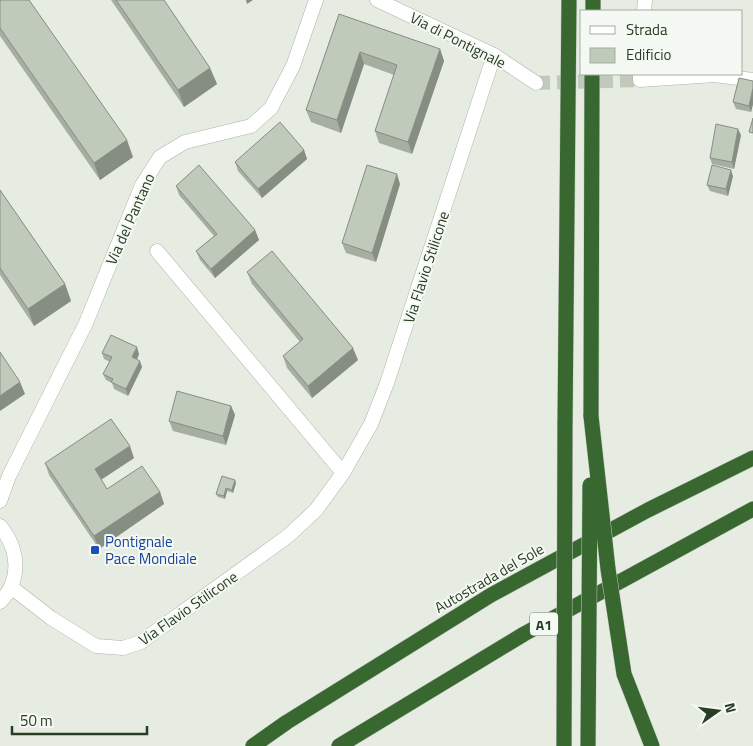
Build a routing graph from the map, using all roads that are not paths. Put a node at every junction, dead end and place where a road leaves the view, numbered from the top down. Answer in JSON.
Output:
{"nodes":[{"id":1,"x":316,"y":0,"type":"edge"},
{"id":2,"x":377,"y":0,"type":"edge"},
{"id":3,"x":569,"y":0,"type":"edge"},
{"id":4,"x":494,"y":54,"type":"junction"},
{"id":5,"x":592,"y":75,"type":"edge"},
{"id":6,"x":640,"y":77,"type":"tunnel mouth"},
{"id":7,"x":753,"y":80,"type":"edge"},
{"id":8,"x":536,"y":83,"type":"tunnel mouth"},
{"id":9,"x":157,"y":251,"type":"dead end"},
{"id":10,"x":591,"y":416,"type":"junction"},
{"id":11,"x":753,"y":458,"type":"edge"},
{"id":12,"x":343,"y":473,"type":"junction"},
{"id":13,"x":0,"y":501,"type":"edge"},
{"id":14,"x":753,"y":509,"type":"edge"},
{"id":15,"x":0,"y":526,"type":"edge"},
{"id":16,"x":11,"y":587,"type":"junction"},
{"id":17,"x":0,"y":602,"type":"edge"},
{"id":18,"x":253,"y":746,"type":"edge"},
{"id":19,"x":338,"y":746,"type":"edge"},
{"id":20,"x":564,"y":746,"type":"edge"},
{"id":21,"x":588,"y":746,"type":"edge"},
{"id":22,"x":652,"y":746,"type":"edge"}],
"edges":[{"from":1,"to":13,"type":"street","name":"Via del Pantano"},
{"from":2,"to":4,"type":"street","name":"Via di Pontignale"},
{"from":3,"to":20,"type":"highway","bridge":true},
{"from":4,"to":8,"type":"street","name":"Via di Pontignale"},
{"from":4,"to":12,"type":"street","name":"Via Flavio Stilicone"},
{"from":5,"to":10,"type":"highway"},
{"from":6,"to":7,"type":"street"},
{"from":9,"to":12,"type":"street"},
{"from":10,"to":21,"type":"highway","bridge":true},
{"from":10,"to":22,"type":"highway","bridge":true},
{"from":11,"to":18,"type":"highway","name":"Autostrada del Sole"},
{"from":12,"to":16,"type":"street","name":"Via Flavio Stilicone"},
{"from":14,"to":19,"type":"highway","number":"A1"},
{"from":15,"to":16,"type":"street"},
{"from":16,"to":17,"type":"street"}]}
